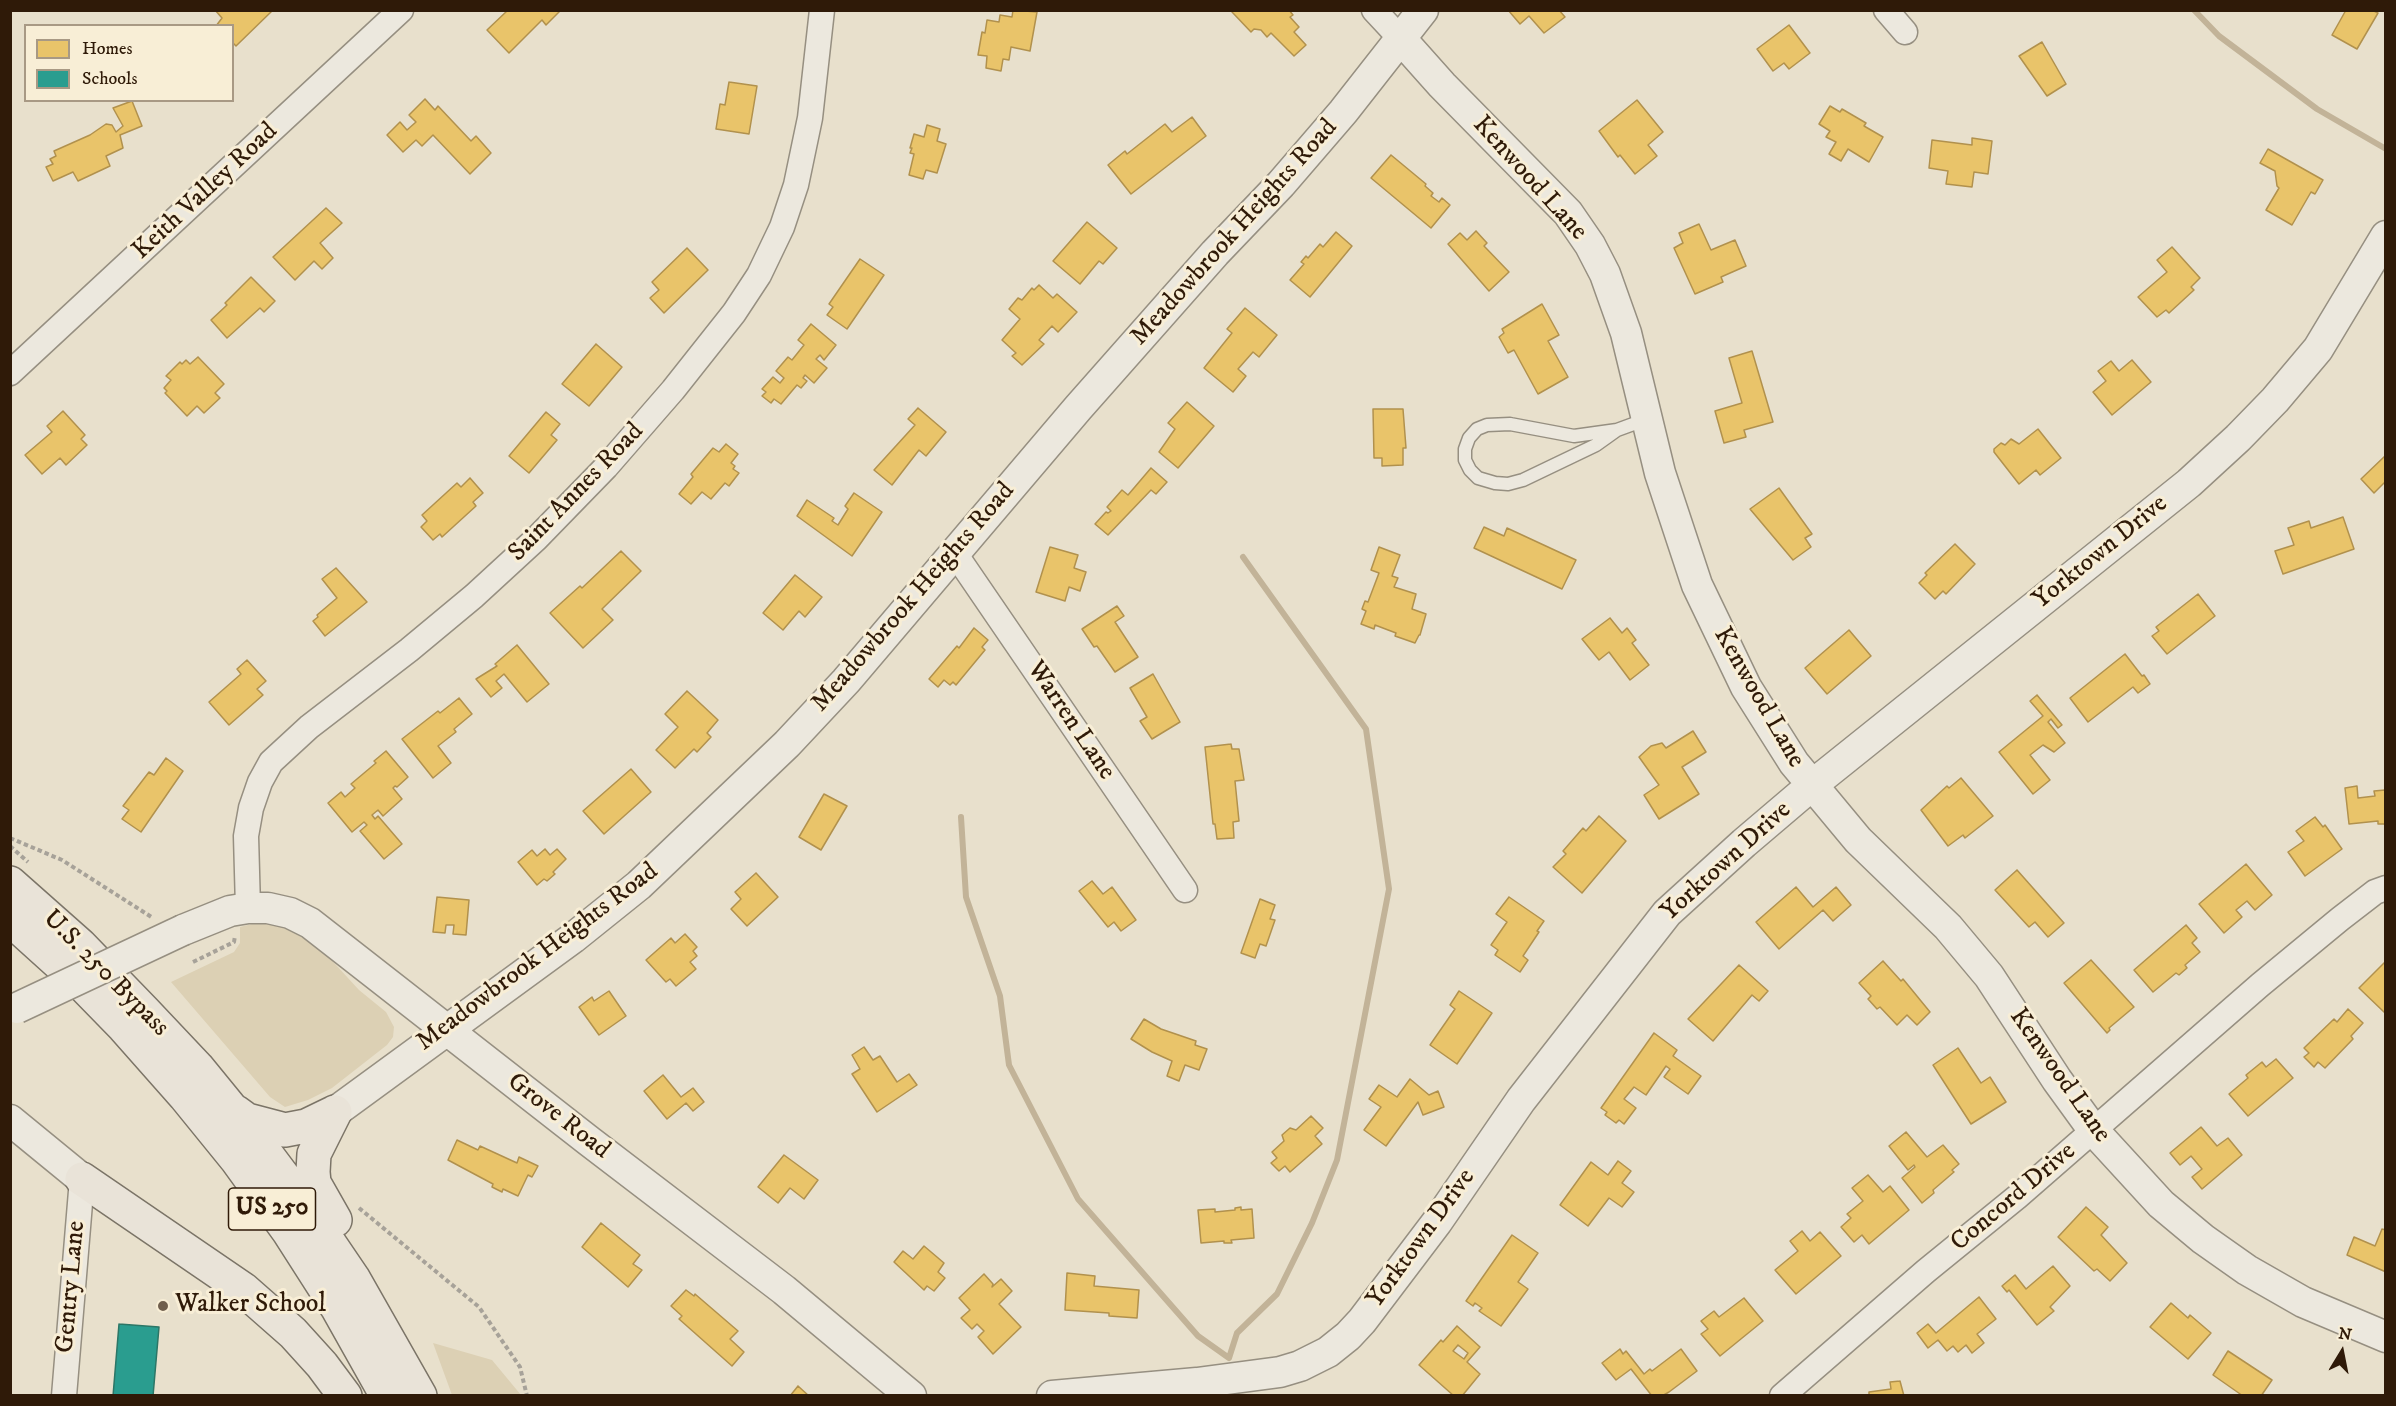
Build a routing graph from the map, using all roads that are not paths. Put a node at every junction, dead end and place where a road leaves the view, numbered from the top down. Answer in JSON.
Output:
{"nodes":[{"id":1,"x":401,"y":10,"type":"edge"},
{"id":2,"x":822,"y":10,"type":"edge"},
{"id":3,"x":1374,"y":10,"type":"edge"},
{"id":4,"x":1423,"y":10,"type":"edge"},
{"id":5,"x":1887,"y":10,"type":"edge"},
{"id":6,"x":1905,"y":32,"type":"dead end"},
{"id":7,"x":1401,"y":39,"type":"junction"},
{"id":8,"x":2385,"y":237,"type":"edge"},
{"id":9,"x":10,"y":373,"type":"edge"},
{"id":10,"x":1647,"y":419,"type":"junction"},
{"id":11,"x":1617,"y":430,"type":"junction"},
{"id":12,"x":954,"y":552,"type":"junction"},
{"id":13,"x":1811,"y":786,"type":"junction"},
{"id":14,"x":10,"y":883,"type":"edge"},
{"id":15,"x":2385,"y":888,"type":"edge"},
{"id":16,"x":1185,"y":890,"type":"dead end"},
{"id":17,"x":248,"y":908,"type":"junction"},
{"id":18,"x":10,"y":919,"type":"edge"},
{"id":19,"x":14,"y":1010,"type":"edge"},
{"id":20,"x":446,"y":1029,"type":"junction"},
{"id":21,"x":182,"y":1071,"type":"junction"},
{"id":22,"x":229,"y":1106,"type":"junction"},
{"id":23,"x":335,"y":1112,"type":"junction"},
{"id":24,"x":10,"y":1120,"type":"edge"},
{"id":25,"x":2094,"y":1131,"type":"junction"},
{"id":26,"x":82,"y":1179,"type":"junction"},
{"id":27,"x":353,"y":1278,"type":"junction"},
{"id":28,"x":2385,"y":1337,"type":"edge"},
{"id":29,"x":64,"y":1395,"type":"edge"},
{"id":30,"x":345,"y":1395,"type":"edge"},
{"id":31,"x":387,"y":1395,"type":"edge"},
{"id":32,"x":420,"y":1395,"type":"edge"},
{"id":33,"x":911,"y":1395,"type":"edge"},
{"id":34,"x":1052,"y":1395,"type":"edge"},
{"id":35,"x":1782,"y":1395,"type":"edge"}],
"edges":[{"from":1,"to":9,"type":"street","name":"Keith Valley Road"},
{"from":2,"to":17,"type":"street","name":"Saint Annes Road"},
{"from":3,"to":7,"type":"street","name":"Kenwood Lane"},
{"from":4,"to":7,"type":"street","name":"Meadowbrook Heights Road"},
{"from":5,"to":6,"type":"street"},
{"from":7,"to":10,"type":"street","name":"Kenwood Lane"},
{"from":7,"to":12,"type":"street","name":"Meadowbrook Heights Road"},
{"from":8,"to":13,"type":"street","name":"Yorktown Drive"},
{"from":10,"to":11,"type":"lane"},
{"from":10,"to":13,"type":"street","name":"Kenwood Lane"},
{"from":11,"to":11,"type":"lane"},
{"from":12,"to":16,"type":"street","name":"Warren Lane"},
{"from":12,"to":20,"type":"street","name":"Meadowbrook Heights Road"},
{"from":13,"to":25,"type":"street","name":"Kenwood Lane"},
{"from":13,"to":34,"type":"street","name":"Yorktown Drive"},
{"from":14,"to":21,"type":"highway","name":"U.S. 250 Bypass","number":"US 250"},
{"from":15,"to":25,"type":"street","name":"Concord Drive"},
{"from":17,"to":19,"type":"street","name":"Grove Road","bridge":true},
{"from":17,"to":20,"type":"street","name":"Grove Road"},
{"from":18,"to":21,"type":"highway","name":"U.S. 250 Bypass","number":"US 250"},
{"from":20,"to":23,"type":"street","name":"Meadowbrook Heights Road"},
{"from":20,"to":33,"type":"street","name":"Grove Road"},
{"from":21,"to":22,"type":"highway","number":"US 250"},
{"from":21,"to":31,"type":"highway","number":"US 250"},
{"from":22,"to":23,"type":"highway"},
{"from":22,"to":27,"type":"highway","number":"US 250"},
{"from":23,"to":27,"type":"highway"},
{"from":24,"to":26,"type":"street"},
{"from":25,"to":28,"type":"street","name":"Kenwood Lane"},
{"from":25,"to":35,"type":"street","name":"Concord Drive"},
{"from":26,"to":29,"type":"street","name":"Gentry Lane"},
{"from":26,"to":30,"type":"highway"},
{"from":27,"to":32,"type":"highway","number":"US 250"}]}
